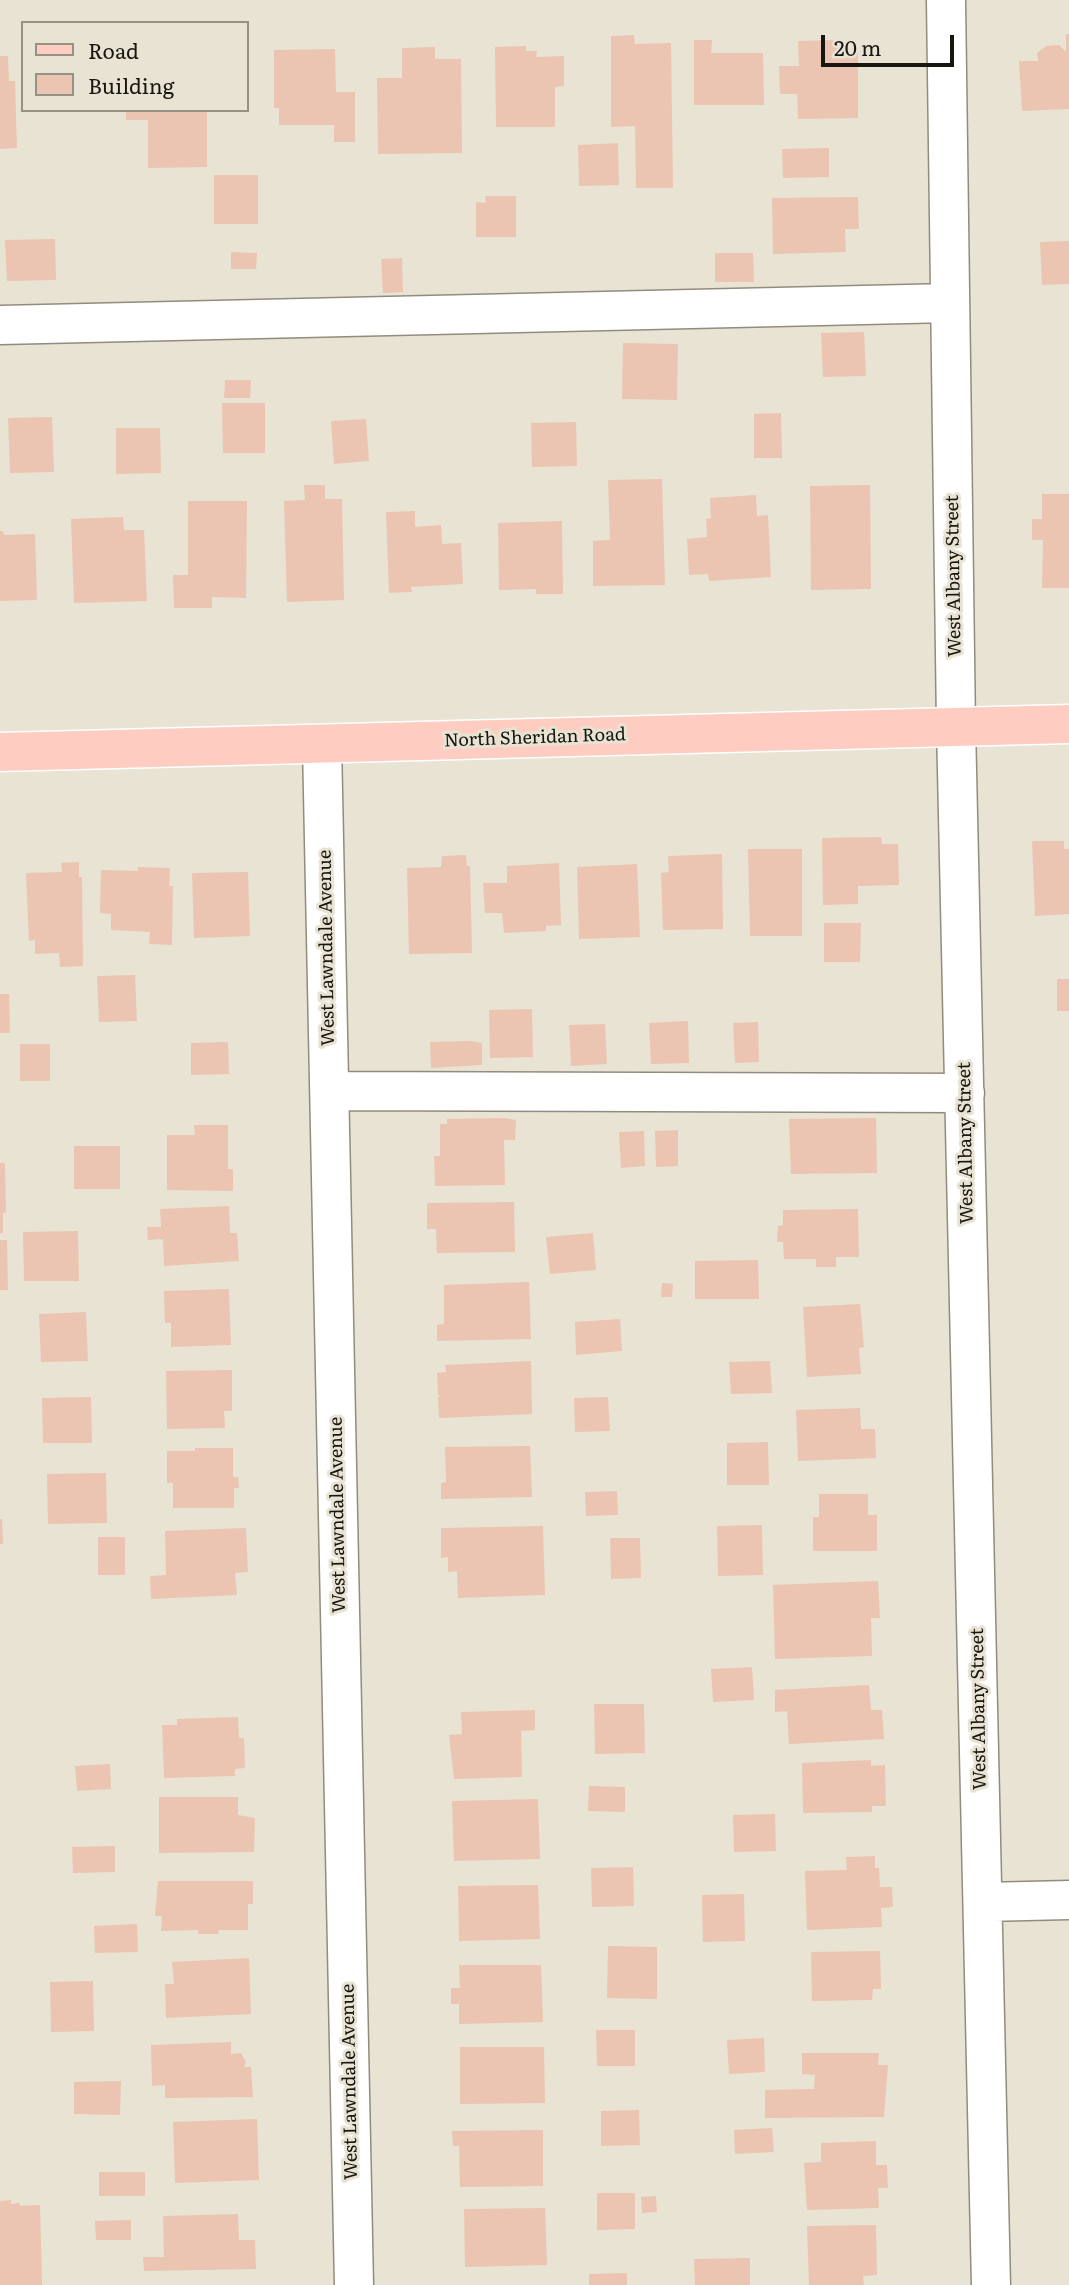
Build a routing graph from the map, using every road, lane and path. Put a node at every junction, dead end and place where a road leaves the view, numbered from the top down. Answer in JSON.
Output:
{"nodes":[{"id":1,"x":946,"y":0,"type":"edge"},
{"id":2,"x":950,"y":303,"type":"junction"},
{"id":3,"x":0,"y":325,"type":"edge"},
{"id":4,"x":1069,"y":724,"type":"edge"},
{"id":5,"x":956,"y":726,"type":"junction"},
{"id":6,"x":322,"y":744,"type":"junction"},
{"id":7,"x":0,"y":752,"type":"edge"},
{"id":8,"x":330,"y":1091,"type":"junction"},
{"id":9,"x":965,"y":1093,"type":"junction"},
{"id":10,"x":1069,"y":1900,"type":"edge"},
{"id":11,"x":984,"y":1902,"type":"junction"},
{"id":12,"x":354,"y":2285,"type":"edge"},
{"id":13,"x":991,"y":2285,"type":"edge"}],
"edges":[{"from":1,"to":2,"type":"street","name":"West Albany Street"},
{"from":2,"to":3,"type":"street"},
{"from":2,"to":5,"type":"street","name":"West Albany Street"},
{"from":4,"to":5,"type":"main road","name":"North Sheridan Road"},
{"from":5,"to":6,"type":"main road","name":"North Sheridan Road"},
{"from":5,"to":9,"type":"street","name":"West Albany Street"},
{"from":6,"to":7,"type":"main road","name":"North Sheridan Road"},
{"from":6,"to":8,"type":"street","name":"West Lawndale Avenue"},
{"from":8,"to":9,"type":"street"},
{"from":8,"to":12,"type":"street","name":"West Lawndale Avenue"},
{"from":9,"to":11,"type":"street","name":"West Albany Street"},
{"from":10,"to":11,"type":"street"},
{"from":11,"to":13,"type":"street","name":"West Albany Street"}]}
